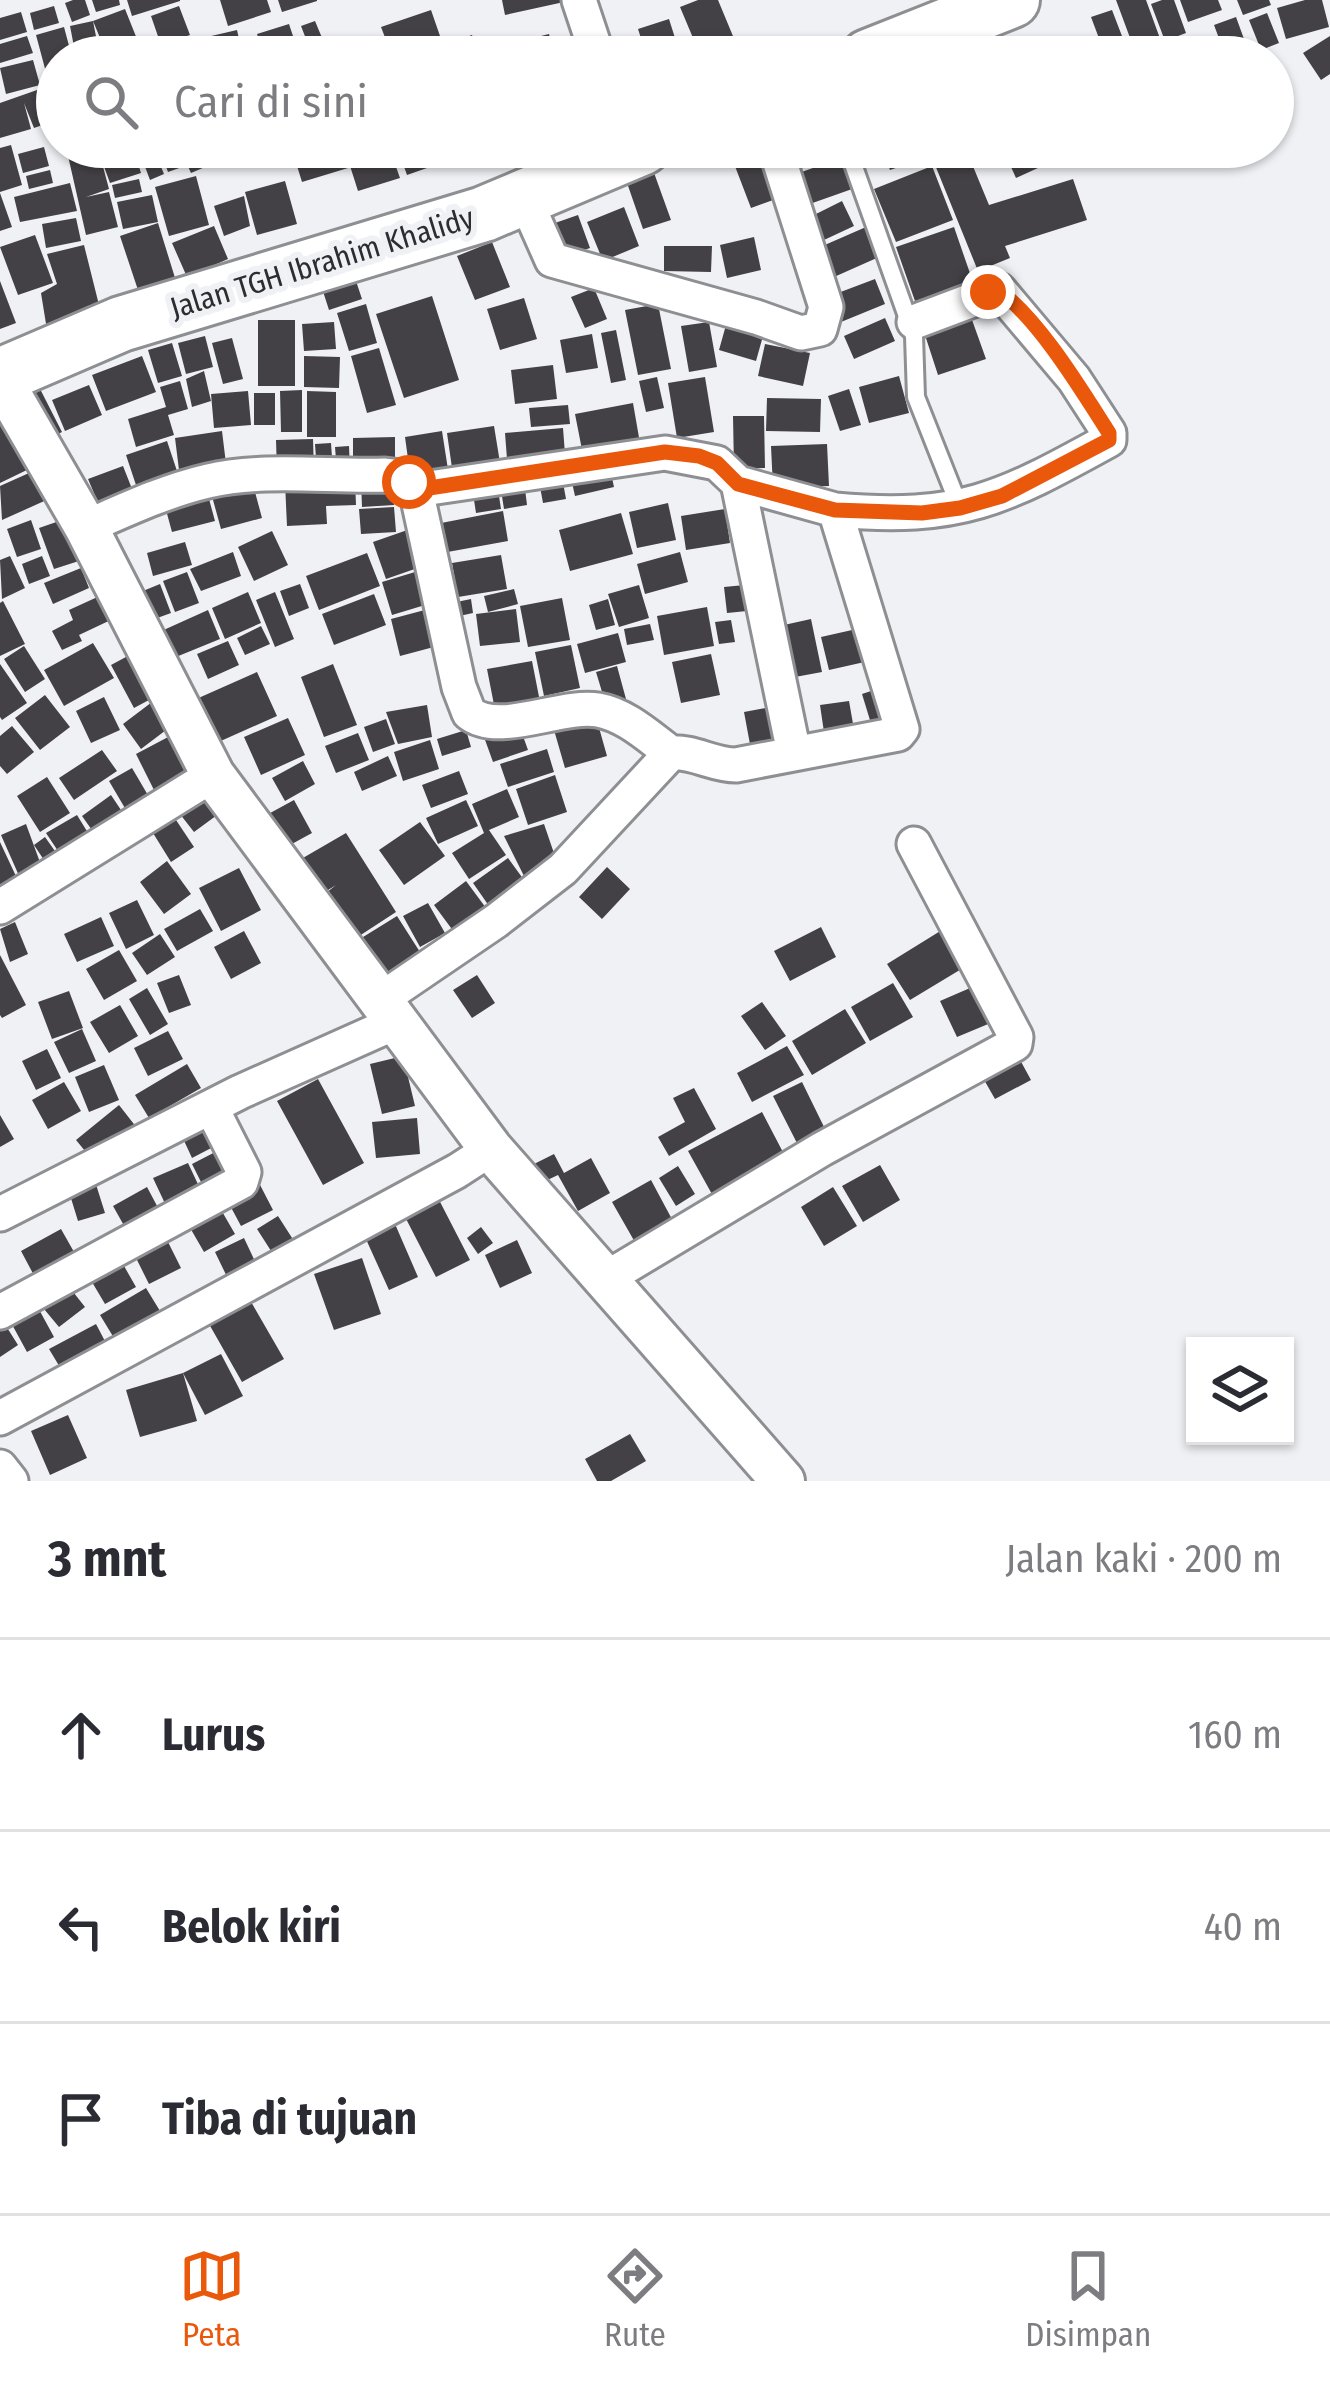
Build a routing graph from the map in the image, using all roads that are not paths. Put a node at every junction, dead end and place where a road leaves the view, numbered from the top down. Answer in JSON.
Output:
{"nodes":[{"id":1,"x":579,"y":0,"type":"edge"},
{"id":2,"x":1011,"y":0,"type":"edge"},
{"id":3,"x":591,"y":36,"type":"edge"},
{"id":4,"x":921,"y":36,"type":"edge"},
{"id":5,"x":590,"y":168,"type":"edge"},
{"id":6,"x":782,"y":168,"type":"edge"},
{"id":7,"x":854,"y":168,"type":"edge"},
{"id":8,"x":524,"y":197,"type":"junction"},
{"id":9,"x":914,"y":322,"type":"dead end"},
{"id":10,"x":0,"y":377,"type":"edge"},
{"id":11,"x":738,"y":484,"type":"junction"},
{"id":12,"x":416,"y":490,"type":"junction"},
{"id":13,"x":960,"y":508,"type":"junction"},
{"id":14,"x":835,"y":510,"type":"junction"},
{"id":15,"x":86,"y":527,"type":"junction"},
{"id":16,"x":671,"y":753,"type":"junction"},
{"id":17,"x":794,"y":753,"type":"junction"},
{"id":18,"x":213,"y":775,"type":"junction"},
{"id":19,"x":914,"y":844,"type":"dead end"},
{"id":20,"x":0,"y":907,"type":"edge"},
{"id":21,"x":389,"y":1011,"type":"junction"},
{"id":22,"x":211,"y":1107,"type":"junction"},
{"id":23,"x":461,"y":1167,"type":"junction"},
{"id":24,"x":0,"y":1214,"type":"edge"},
{"id":25,"x":604,"y":1279,"type":"junction"},
{"id":26,"x":0,"y":1312,"type":"edge"},
{"id":27,"x":0,"y":1418,"type":"edge"},
{"id":28,"x":0,"y":1467,"type":"edge"},
{"id":29,"x":778,"y":1479,"type":"edge"},
{"id":30,"x":11,"y":1481,"type":"edge"}],
"edges":[{"from":1,"to":3,"type":"street"},
{"from":2,"to":4,"type":"main road"},
{"from":5,"to":8,"type":"main road","name":"Jalan TGH Ibrahim Khalidy"},
{"from":6,"to":8,"type":"street"},
{"from":7,"to":13,"type":"lane"},
{"from":8,"to":10,"type":"main road","name":"Jalan TGH Ibrahim Khalidy"},
{"from":9,"to":13,"type":"street"},
{"from":10,"to":15,"type":"street"},
{"from":11,"to":12,"type":"street"},
{"from":11,"to":14,"type":"street"},
{"from":11,"to":17,"type":"street"},
{"from":12,"to":15,"type":"street"},
{"from":12,"to":16,"type":"street"},
{"from":13,"to":14,"type":"street"},
{"from":14,"to":17,"type":"street"},
{"from":15,"to":18,"type":"street"},
{"from":16,"to":17,"type":"street"},
{"from":16,"to":21,"type":"street"},
{"from":18,"to":20,"type":"street"},
{"from":18,"to":21,"type":"street"},
{"from":19,"to":25,"type":"street"},
{"from":21,"to":22,"type":"street"},
{"from":21,"to":23,"type":"street"},
{"from":22,"to":24,"type":"street"},
{"from":22,"to":26,"type":"street"},
{"from":23,"to":25,"type":"street"},
{"from":23,"to":27,"type":"street"},
{"from":25,"to":29,"type":"street"},
{"from":28,"to":30,"type":"street"}]}
